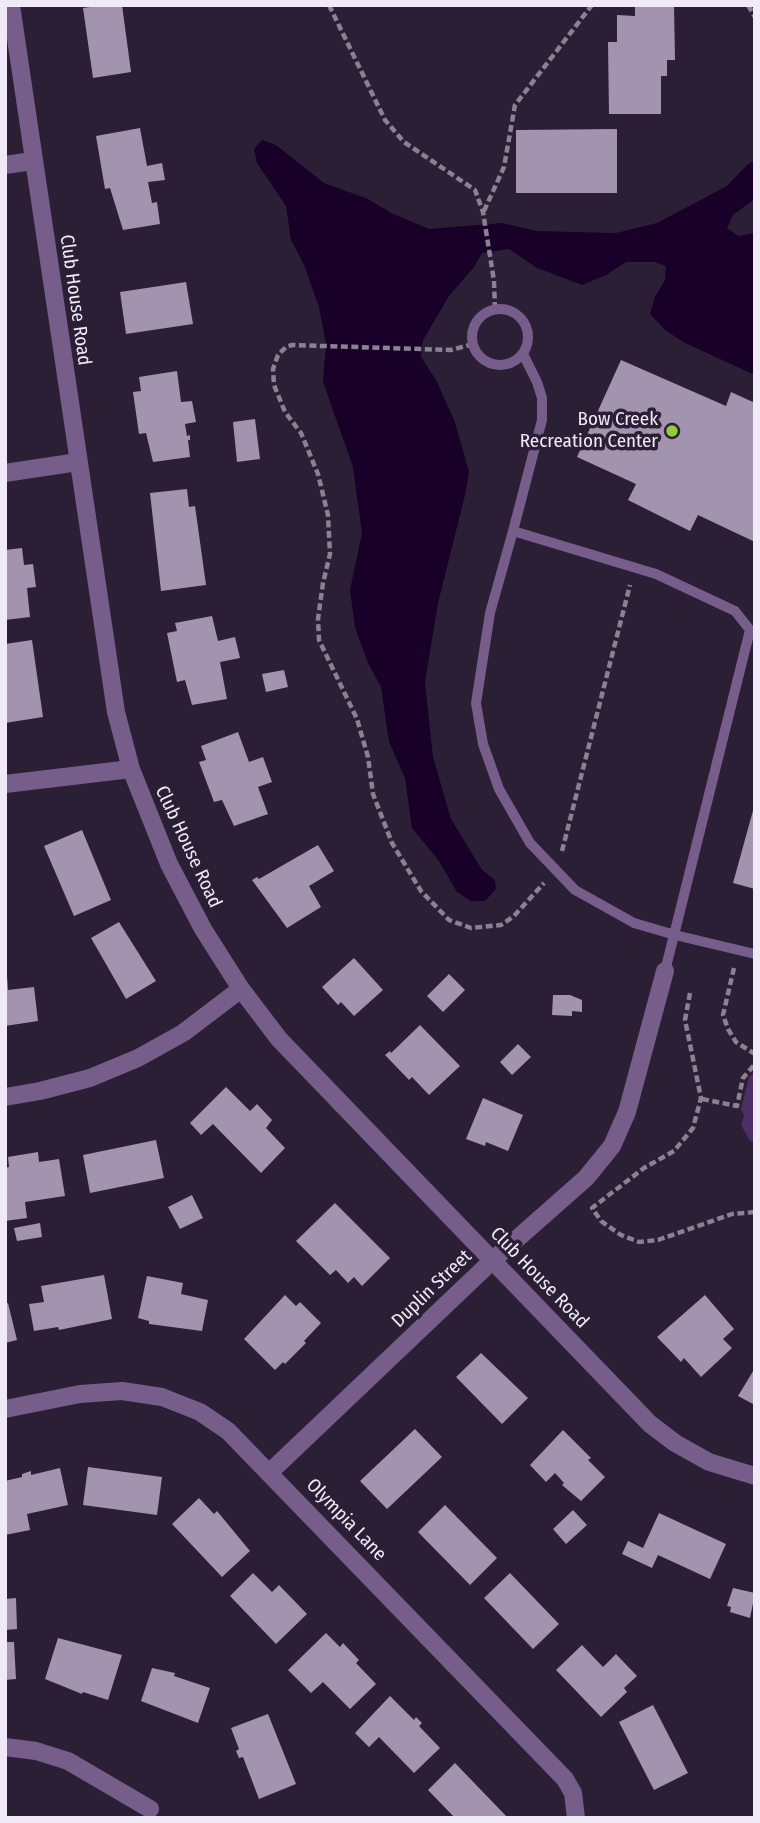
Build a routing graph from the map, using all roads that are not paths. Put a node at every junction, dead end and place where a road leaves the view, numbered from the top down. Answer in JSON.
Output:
{"nodes":[{"id":1,"x":11,"y":5,"type":"edge"},
{"id":2,"x":33,"y":161,"type":"junction"},
{"id":3,"x":5,"y":165,"type":"edge"},
{"id":4,"x":523,"y":354,"type":"junction"},
{"id":5,"x":78,"y":462,"type":"junction"},
{"id":6,"x":5,"y":473,"type":"edge"},
{"id":7,"x":513,"y":531,"type":"junction"},
{"id":8,"x":131,"y":769,"type":"junction"},
{"id":9,"x":5,"y":784,"type":"edge"},
{"id":10,"x":675,"y":935,"type":"junction"},
{"id":11,"x":755,"y":954,"type":"edge"},
{"id":12,"x":665,"y":971,"type":"joint"},
{"id":13,"x":241,"y":989,"type":"junction"},
{"id":14,"x":5,"y":1097,"type":"edge"},
{"id":15,"x":492,"y":1260,"type":"junction"},
{"id":16,"x":5,"y":1409,"type":"edge"},
{"id":17,"x":270,"y":1472,"type":"junction"},
{"id":18,"x":755,"y":1476,"type":"edge"},
{"id":19,"x":5,"y":1747,"type":"edge"},
{"id":20,"x":150,"y":1809,"type":"dead end"},
{"id":21,"x":576,"y":1818,"type":"edge"}],
"edges":[{"from":1,"to":2,"type":"street","name":"Club House Road"},
{"from":2,"to":3,"type":"street"},
{"from":2,"to":5,"type":"street","name":"Club House Road"},
{"from":4,"to":4,"type":"lane"},
{"from":4,"to":7,"type":"lane"},
{"from":5,"to":6,"type":"street"},
{"from":5,"to":8,"type":"street","name":"Club House Road"},
{"from":7,"to":10,"type":"lane"},
{"from":7,"to":10,"type":"lane"},
{"from":8,"to":9,"type":"street"},
{"from":8,"to":13,"type":"street","name":"Club House Road"},
{"from":10,"to":11,"type":"lane"},
{"from":10,"to":12,"type":"lane"},
{"from":12,"to":15,"type":"street","name":"Duplin Street"},
{"from":13,"to":14,"type":"street"},
{"from":13,"to":15,"type":"street","name":"Club House Road"},
{"from":15,"to":17,"type":"street","name":"Duplin Street"},
{"from":15,"to":18,"type":"street","name":"Club House Road"},
{"from":16,"to":17,"type":"street","name":"Olympia Lane"},
{"from":17,"to":21,"type":"street","name":"Olympia Lane"},
{"from":19,"to":20,"type":"street"}]}
